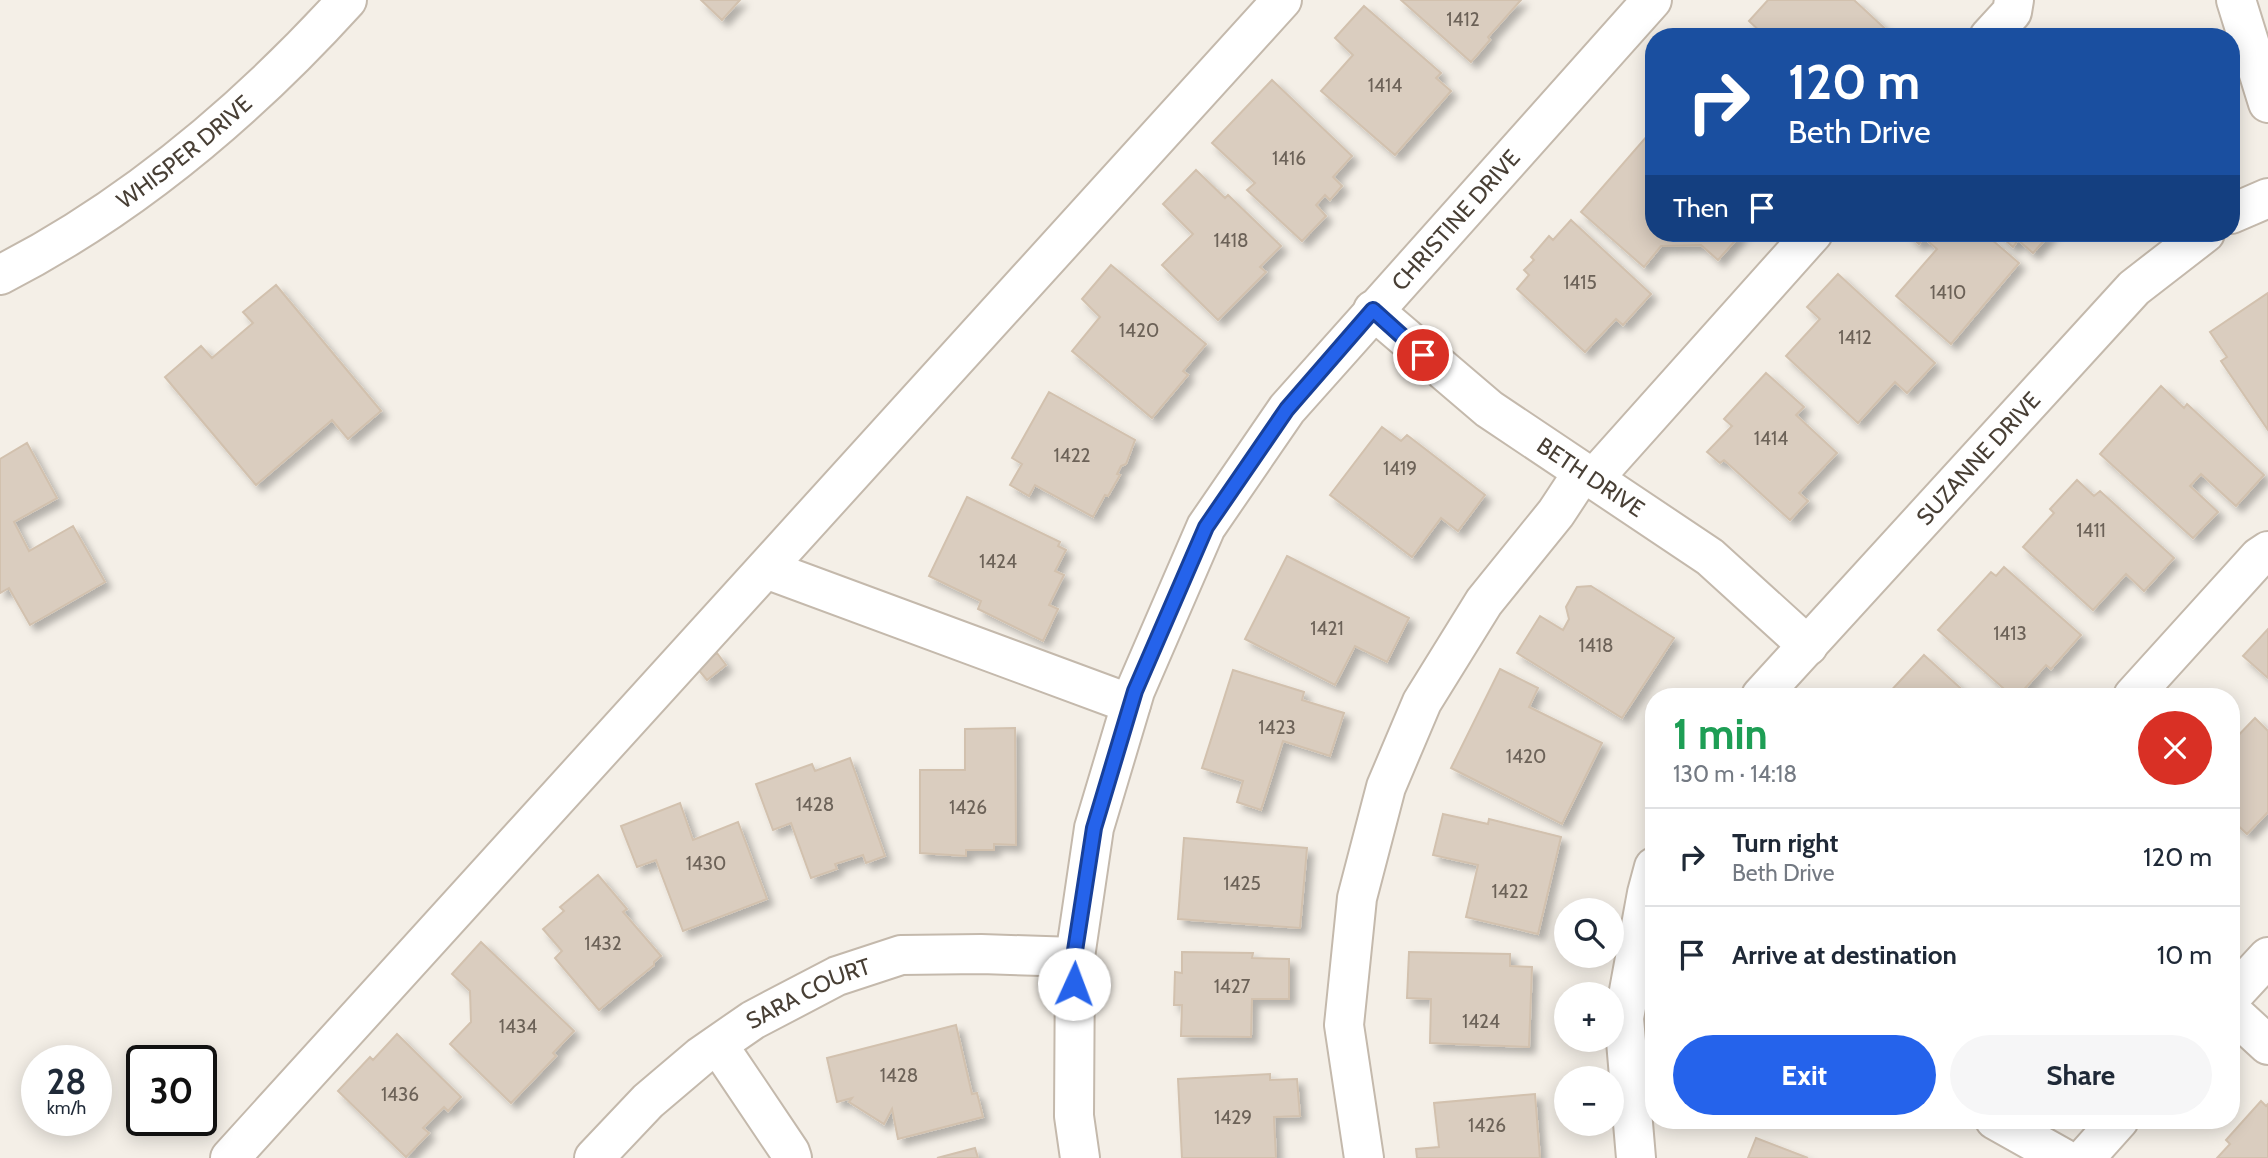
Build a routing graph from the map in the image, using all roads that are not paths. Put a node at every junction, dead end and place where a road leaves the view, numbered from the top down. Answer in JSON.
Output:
{"nodes":[{"id":1,"x":347,"y":0,"type":"edge"},
{"id":2,"x":1283,"y":0,"type":"edge"},
{"id":3,"x":1652,"y":0,"type":"edge"},
{"id":4,"x":2014,"y":0,"type":"edge"},
{"id":5,"x":2236,"y":0,"type":"edge"},
{"id":6,"x":1997,"y":28,"type":"edge"},
{"id":7,"x":2268,"y":103,"type":"edge"},
{"id":8,"x":2268,"y":198,"type":"edge"},
{"id":9,"x":2240,"y":210,"type":"edge"},
{"id":10,"x":1806,"y":242,"type":"edge"},
{"id":11,"x":2193,"y":242,"type":"edge"},
{"id":12,"x":0,"y":275,"type":"edge"},
{"id":13,"x":1373,"y":310,"type":"junction"},
{"id":14,"x":1588,"y":475,"type":"junction"},
{"id":15,"x":2268,"y":551,"type":"edge"},
{"id":16,"x":766,"y":569,"type":"junction"},
{"id":17,"x":1808,"y":646,"type":"junction"},
{"id":18,"x":1770,"y":688,"type":"edge"},
{"id":19,"x":2140,"y":688,"type":"edge"},
{"id":20,"x":1131,"y":704,"type":"junction"},
{"id":21,"x":1645,"y":924,"type":"edge"},
{"id":22,"x":1074,"y":957,"type":"junction"},
{"id":23,"x":2268,"y":957,"type":"edge"},
{"id":24,"x":2240,"y":987,"type":"edge"},
{"id":25,"x":1639,"y":1019,"type":"edge"},
{"id":26,"x":2240,"y":1019,"type":"edge"},
{"id":27,"x":718,"y":1045,"type":"junction"},
{"id":28,"x":2268,"y":1045,"type":"edge"},
{"id":29,"x":2011,"y":1129,"type":"edge"},
{"id":30,"x":2111,"y":1129,"type":"edge"},
{"id":31,"x":230,"y":1158,"type":"edge"},
{"id":32,"x":594,"y":1158,"type":"edge"},
{"id":33,"x":792,"y":1158,"type":"edge"},
{"id":34,"x":1080,"y":1158,"type":"edge"},
{"id":35,"x":1364,"y":1158,"type":"edge"},
{"id":36,"x":1636,"y":1158,"type":"edge"},
{"id":37,"x":2063,"y":1158,"type":"edge"},
{"id":38,"x":2085,"y":1158,"type":"edge"}],
"edges":[{"from":1,"to":12,"type":"street","name":"WHISPER DRIVE"},
{"from":2,"to":16,"type":"street"},
{"from":3,"to":13,"type":"street","name":"CHRISTINE DRIVE"},
{"from":4,"to":6,"type":"street"},
{"from":5,"to":7,"type":"street"},
{"from":8,"to":9,"type":"street"},
{"from":10,"to":14,"type":"street"},
{"from":11,"to":17,"type":"street","name":"SUZANNE DRIVE"},
{"from":13,"to":14,"type":"street","name":"BETH DRIVE"},
{"from":13,"to":20,"type":"street","name":"CHRISTINE DRIVE"},
{"from":14,"to":17,"type":"street","name":"BETH DRIVE"},
{"from":14,"to":35,"type":"street"},
{"from":15,"to":19,"type":"street"},
{"from":16,"to":20,"type":"street"},
{"from":16,"to":31,"type":"street"},
{"from":17,"to":18,"type":"street","name":"SUZANNE DRIVE"},
{"from":20,"to":22,"type":"street","name":"CHRISTINE DRIVE"},
{"from":21,"to":25,"type":"street"},
{"from":22,"to":27,"type":"street","name":"SARA COURT"},
{"from":22,"to":34,"type":"street","name":"CHRISTINE DRIVE"},
{"from":23,"to":24,"type":"street"},
{"from":25,"to":36,"type":"street"},
{"from":26,"to":28,"type":"street"},
{"from":27,"to":32,"type":"street","name":"SARA COURT"},
{"from":27,"to":33,"type":"street"},
{"from":29,"to":37,"type":"street"},
{"from":30,"to":38,"type":"street"}]}
